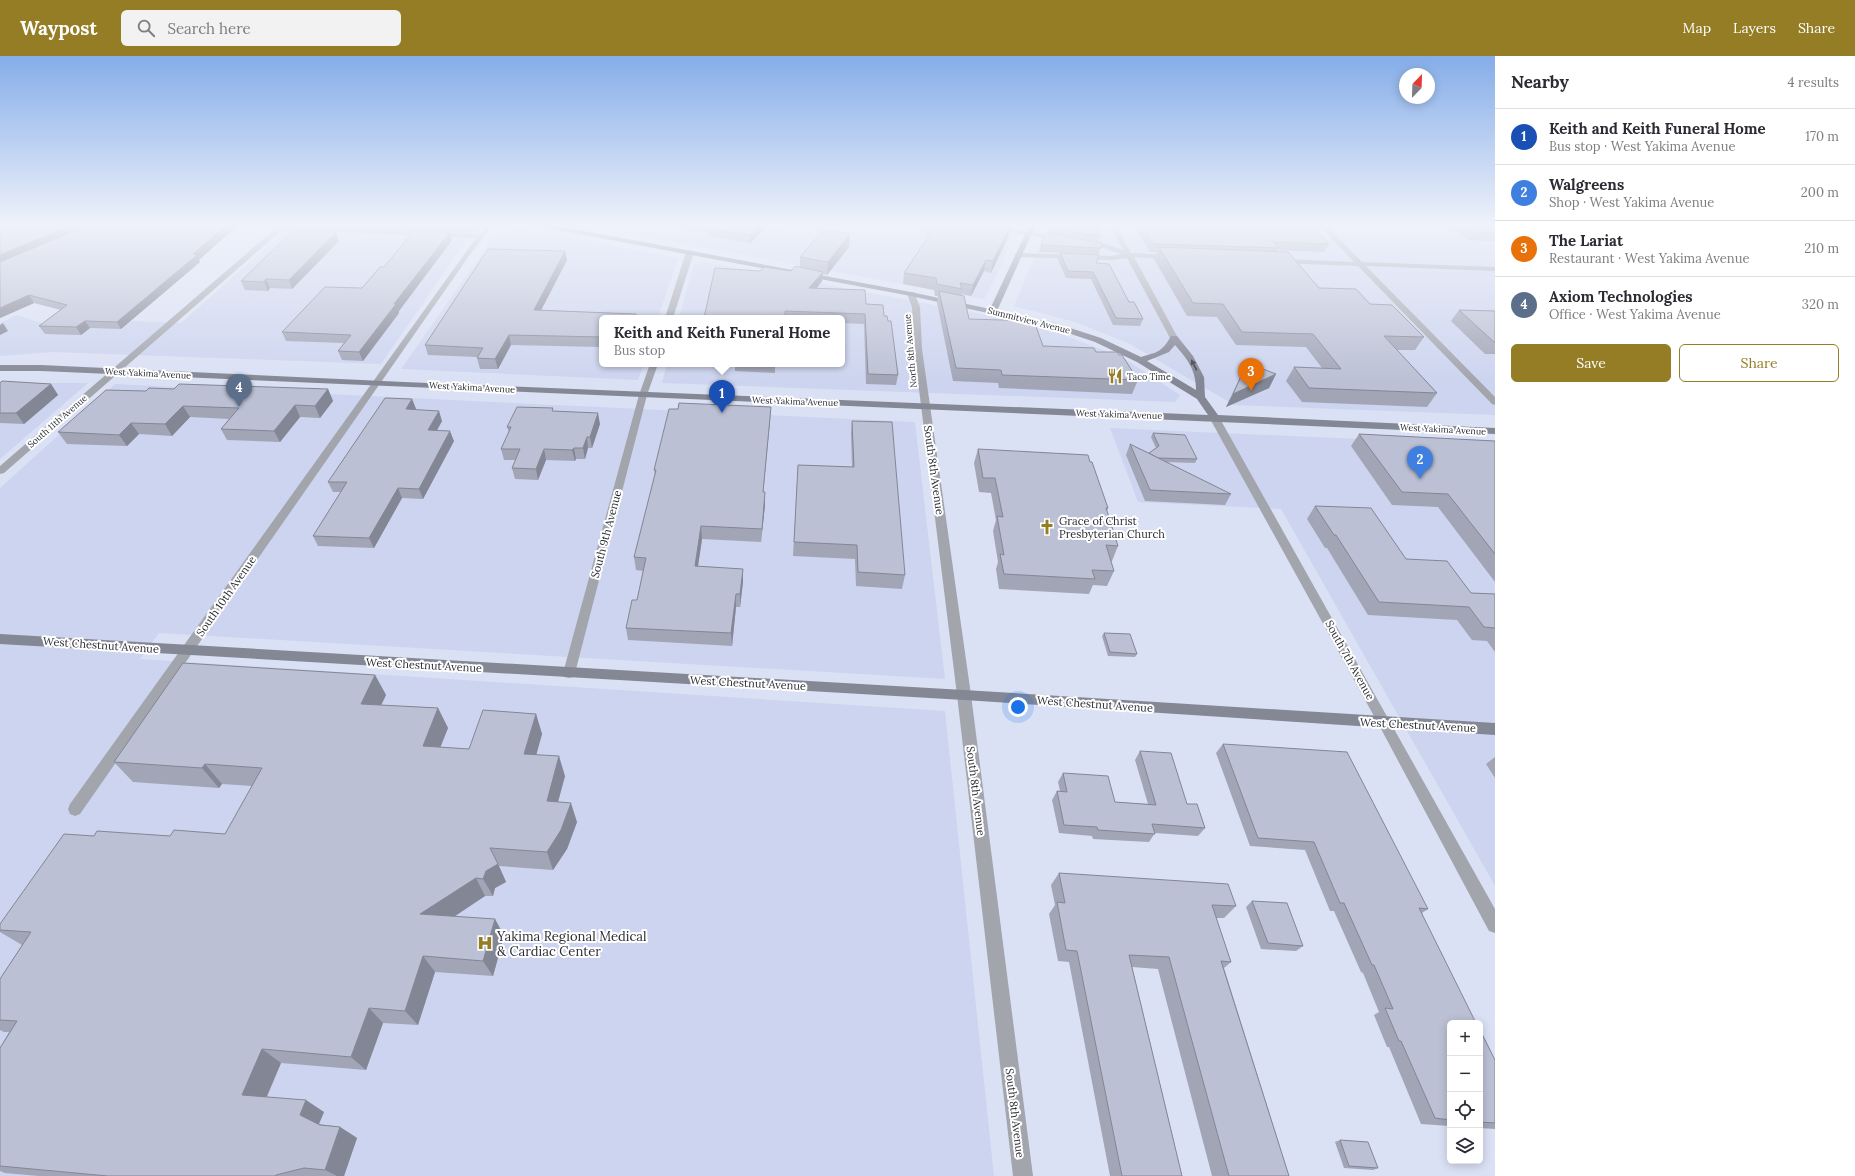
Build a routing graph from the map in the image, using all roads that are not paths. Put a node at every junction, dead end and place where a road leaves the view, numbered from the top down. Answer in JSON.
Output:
{"nodes":[{"id":1,"x":224,"y":276,"type":"edge"},
{"id":2,"x":452,"y":276,"type":"edge"},
{"id":3,"x":682,"y":276,"type":"edge"},
{"id":4,"x":818,"y":276,"type":"edge"},
{"id":5,"x":1008,"y":276,"type":"edge"},
{"id":6,"x":1141,"y":276,"type":"edge"},
{"id":7,"x":1371,"y":276,"type":"edge"},
{"id":8,"x":911,"y":294,"type":"junction"},
{"id":9,"x":992,"y":311,"type":"junction"},
{"id":10,"x":670,"y":315,"type":"edge"},
{"id":11,"x":1174,"y":338,"type":"junction"},
{"id":12,"x":1140,"y":360,"type":"junction"},
{"id":13,"x":653,"y":367,"type":"edge"},
{"id":14,"x":0,"y":368,"type":"edge"},
{"id":15,"x":114,"y":372,"type":"junction"},
{"id":16,"x":376,"y":383,"type":"junction"},
{"id":17,"x":643,"y":395,"type":"junction"},
{"id":18,"x":1200,"y":397,"type":"junction"},
{"id":19,"x":1495,"y":402,"type":"edge"},
{"id":20,"x":926,"y":406,"type":"junction"},
{"id":21,"x":1214,"y":417,"type":"junction"},
{"id":22,"x":1495,"y":431,"type":"edge"},
{"id":23,"x":0,"y":471,"type":"edge"},
{"id":24,"x":0,"y":639,"type":"edge"},
{"id":25,"x":187,"y":651,"type":"junction"},
{"id":26,"x":569,"y":674,"type":"junction"},
{"id":27,"x":964,"y":695,"type":"junction"},
{"id":28,"x":1385,"y":723,"type":"junction"},
{"id":29,"x":1495,"y":729,"type":"edge"},
{"id":30,"x":75,"y":809,"type":"dead end"},
{"id":31,"x":1495,"y":926,"type":"edge"},
{"id":32,"x":1023,"y":1176,"type":"edge"}],
"edges":[{"from":1,"to":15,"type":"street","name":"South 11th Avenue"},
{"from":2,"to":16,"type":"street","name":"South 10th Avenue"},
{"from":3,"to":10,"type":"street"},
{"from":4,"to":8,"type":"main road","name":"Summitview Avenue"},
{"from":5,"to":9,"type":"main road"},
{"from":6,"to":11,"type":"street"},
{"from":7,"to":19,"type":"street"},
{"from":8,"to":9,"type":"main road","name":"Summitview Avenue"},
{"from":8,"to":20,"type":"street","name":"North 8th Avenue"},
{"from":9,"to":12,"type":"main road","name":"Summitview Avenue"},
{"from":11,"to":12,"type":"main road"},
{"from":18,"to":11,"type":"main road","one_way":true},
{"from":12,"to":18,"type":"main road","name":"Summitview Avenue"},
{"from":13,"to":17,"type":"street","name":"South 9th Avenue"},
{"from":14,"to":15,"type":"main road","name":"West Yakima Avenue"},
{"from":15,"to":16,"type":"main road","name":"West Yakima Avenue"},
{"from":15,"to":23,"type":"street","name":"South 11th Avenue"},
{"from":16,"to":17,"type":"main road","name":"West Yakima Avenue"},
{"from":16,"to":25,"type":"street","name":"South 10th Avenue"},
{"from":17,"to":20,"type":"main road","name":"West Yakima Avenue"},
{"from":17,"to":26,"type":"street","name":"South 9th Avenue"},
{"from":18,"to":21,"type":"main road","name":"Summitview Avenue"},
{"from":20,"to":21,"type":"main road","name":"West Yakima Avenue"},
{"from":20,"to":27,"type":"street","name":"South 8th Avenue"},
{"from":21,"to":22,"type":"main road","name":"West Yakima Avenue"},
{"from":21,"to":28,"type":"street","name":"South 7th Avenue"},
{"from":24,"to":25,"type":"main road","name":"West Chestnut Avenue"},
{"from":25,"to":26,"type":"main road","name":"West Chestnut Avenue"},
{"from":25,"to":30,"type":"street","name":"South 10th Avenue"},
{"from":26,"to":27,"type":"main road","name":"West Chestnut Avenue"},
{"from":27,"to":28,"type":"main road","name":"West Chestnut Avenue"},
{"from":27,"to":32,"type":"street","name":"South 8th Avenue"},
{"from":28,"to":29,"type":"main road","name":"West Chestnut Avenue"},
{"from":28,"to":31,"type":"street","name":"South 7th Avenue"}]}
